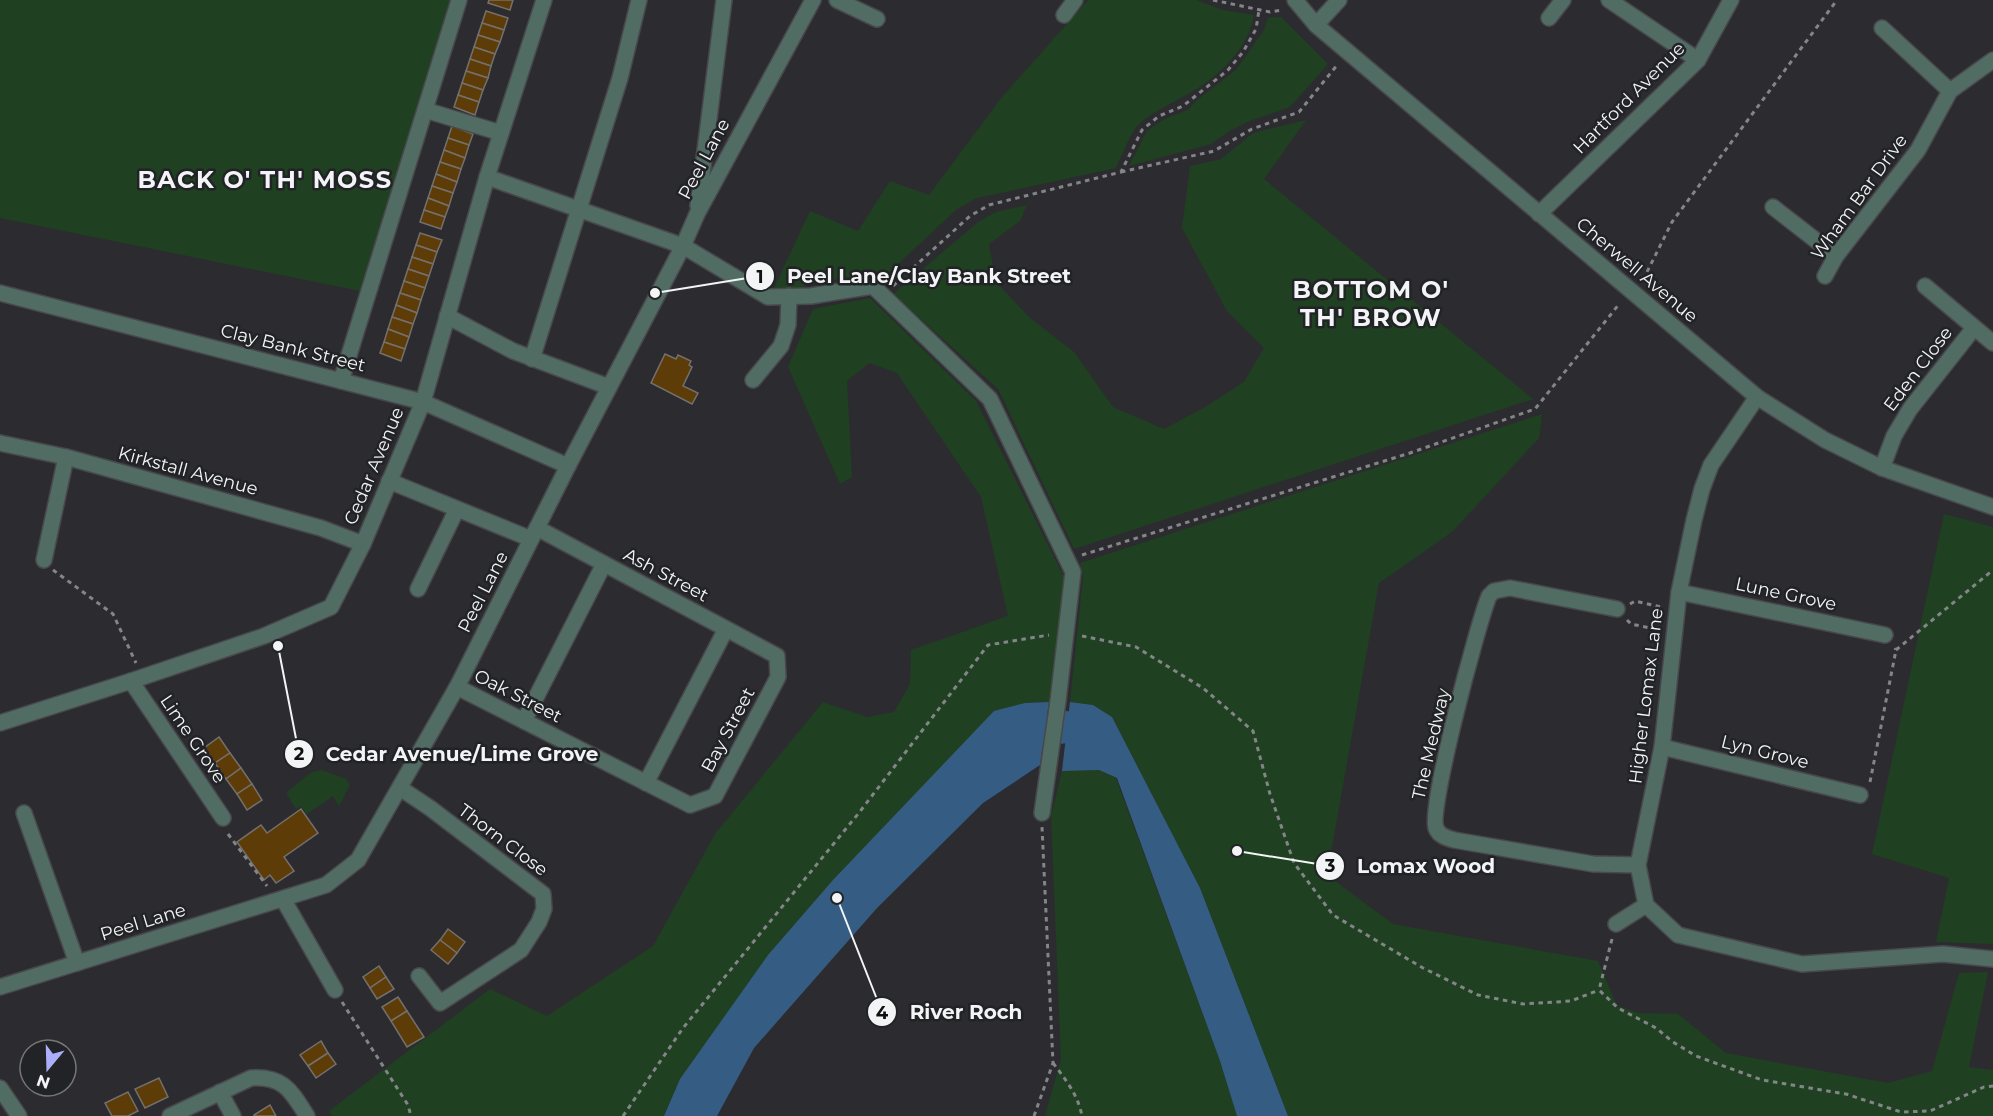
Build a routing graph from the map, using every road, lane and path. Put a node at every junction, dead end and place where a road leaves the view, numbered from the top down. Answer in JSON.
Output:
{"nodes":[{"id":1,"x":459,"y":0,"type":"edge"},
{"id":2,"x":544,"y":0,"type":"edge"},
{"id":3,"x":639,"y":0,"type":"edge"},
{"id":4,"x":724,"y":0,"type":"edge"},
{"id":5,"x":813,"y":0,"type":"edge"},
{"id":6,"x":837,"y":0,"type":"edge"},
{"id":7,"x":1075,"y":0,"type":"edge"},
{"id":8,"x":1213,"y":0,"type":"edge"},
{"id":9,"x":1339,"y":0,"type":"edge"},
{"id":10,"x":1563,"y":0,"type":"edge"},
{"id":11,"x":1609,"y":0,"type":"edge"},
{"id":12,"x":1731,"y":0,"type":"edge"},
{"id":13,"x":1837,"y":0,"type":"edge"},
{"id":14,"x":1299,"y":4,"type":"edge"},
{"id":15,"x":1259,"y":10,"type":"junction"},
{"id":16,"x":1064,"y":15,"type":"dead end"},
{"id":17,"x":1549,"y":18,"type":"dead end"},
{"id":18,"x":877,"y":19,"type":"dead end"},
{"id":19,"x":1316,"y":25,"type":"junction"},
{"id":20,"x":1882,"y":28,"type":"dead end"},
{"id":21,"x":1348,"y":52,"type":"junction"},
{"id":22,"x":1698,"y":60,"type":"junction"},
{"id":23,"x":1993,"y":60,"type":"edge"},
{"id":24,"x":1950,"y":91,"type":"junction"},
{"id":25,"x":425,"y":110,"type":"junction"},
{"id":26,"x":501,"y":134,"type":"junction"},
{"id":27,"x":1121,"y":172,"type":"junction"},
{"id":28,"x":487,"y":177,"type":"junction"},
{"id":29,"x":1773,"y":207,"type":"dead end"},
{"id":30,"x":579,"y":209,"type":"junction"},
{"id":31,"x":697,"y":214,"type":"junction"},
{"id":32,"x":1539,"y":214,"type":"junction"},
{"id":33,"x":683,"y":246,"type":"junction"},
{"id":34,"x":1836,"y":256,"type":"junction"},
{"id":35,"x":1824,"y":276,"type":"dead end"},
{"id":36,"x":1925,"y":286,"type":"dead end"},
{"id":37,"x":1633,"y":292,"type":"junction"},
{"id":38,"x":0,"y":293,"type":"edge"},
{"id":39,"x":789,"y":296,"type":"junction"},
{"id":40,"x":883,"y":296,"type":"junction"},
{"id":41,"x":447,"y":316,"type":"junction"},
{"id":42,"x":1974,"y":328,"type":"junction"},
{"id":43,"x":1993,"y":343,"type":"edge"},
{"id":44,"x":532,"y":359,"type":"junction"},
{"id":45,"x":753,"y":380,"type":"dead end"},
{"id":46,"x":342,"y":381,"type":"junction"},
{"id":47,"x":609,"y":387,"type":"junction"},
{"id":48,"x":1757,"y":397,"type":"junction"},
{"id":49,"x":423,"y":402,"type":"junction"},
{"id":50,"x":0,"y":443,"type":"edge"},
{"id":51,"x":66,"y":457,"type":"junction"},
{"id":52,"x":568,"y":466,"type":"junction"},
{"id":53,"x":1882,"y":468,"type":"junction"},
{"id":54,"x":389,"y":481,"type":"junction"},
{"id":55,"x":1993,"y":507,"type":"edge"},
{"id":56,"x":457,"y":509,"type":"junction"},
{"id":57,"x":534,"y":534,"type":"junction"},
{"id":58,"x":363,"y":544,"type":"junction"},
{"id":59,"x":44,"y":560,"type":"joint"},
{"id":60,"x":1067,"y":560,"type":"junction"},
{"id":61,"x":604,"y":564,"type":"junction"},
{"id":62,"x":1993,"y":570,"type":"edge"},
{"id":63,"x":418,"y":589,"type":"dead end"},
{"id":64,"x":1679,"y":592,"type":"junction"},
{"id":65,"x":1617,"y":609,"type":"junction"},
{"id":66,"x":1676,"y":610,"type":"junction"},
{"id":67,"x":726,"y":629,"type":"junction"},
{"id":68,"x":1673,"y":632,"type":"junction"},
{"id":69,"x":1066,"y":633,"type":"junction"},
{"id":70,"x":1885,"y":635,"type":"joint"},
{"id":71,"x":1896,"y":650,"type":"junction"},
{"id":72,"x":777,"y":656,"type":"joint"},
{"id":73,"x":137,"y":679,"type":"junction"},
{"id":74,"x":457,"y":687,"type":"junction"},
{"id":75,"x":524,"y":721,"type":"junction"},
{"id":76,"x":0,"y":723,"type":"edge"},
{"id":77,"x":1662,"y":747,"type":"junction"},
{"id":78,"x":646,"y":783,"type":"junction"},
{"id":79,"x":400,"y":788,"type":"junction"},
{"id":80,"x":1860,"y":795,"type":"joint"},
{"id":81,"x":690,"y":805,"type":"joint"},
{"id":82,"x":24,"y":813,"type":"dead end"},
{"id":83,"x":1042,"y":813,"type":"joint"},
{"id":84,"x":224,"y":818,"type":"joint"},
{"id":85,"x":1638,"y":866,"type":"junction"},
{"id":86,"x":280,"y":900,"type":"junction"},
{"id":87,"x":1646,"y":905,"type":"junction"},
{"id":88,"x":1616,"y":924,"type":"joint"},
{"id":89,"x":1993,"y":959,"type":"edge"},
{"id":90,"x":77,"y":963,"type":"junction"},
{"id":91,"x":419,"y":976,"type":"dead end"},
{"id":92,"x":0,"y":987,"type":"edge"},
{"id":93,"x":334,"y":990,"type":"joint"},
{"id":94,"x":1599,"y":990,"type":"junction"},
{"id":95,"x":1053,"y":1063,"type":"junction"},
{"id":96,"x":1993,"y":1086,"type":"edge"},
{"id":97,"x":0,"y":1088,"type":"edge"},
{"id":98,"x":220,"y":1092,"type":"junction"},
{"id":99,"x":19,"y":1116,"type":"edge"},
{"id":100,"x":170,"y":1116,"type":"edge"},
{"id":101,"x":233,"y":1116,"type":"edge"},
{"id":102,"x":307,"y":1116,"type":"edge"},
{"id":103,"x":411,"y":1116,"type":"edge"},
{"id":104,"x":623,"y":1116,"type":"edge"},
{"id":105,"x":1034,"y":1116,"type":"edge"},
{"id":106,"x":1082,"y":1116,"type":"edge"}],
"edges":[{"from":1,"to":25,"type":"street"},
{"from":2,"to":26,"type":"street","name":"Cedar Avenue"},
{"from":3,"to":30,"type":"street"},
{"from":4,"to":31,"type":"street"},
{"from":5,"to":31,"type":"street","name":"Peel Lane"},
{"from":6,"to":18,"type":"street"},
{"from":7,"to":16,"type":"street"},
{"from":8,"to":15,"type":"path"},
{"from":9,"to":19,"type":"street"},
{"from":10,"to":17,"type":"street"},
{"from":11,"to":22,"type":"street"},
{"from":12,"to":22,"type":"street","name":"Hartford Avenue"},
{"from":13,"to":37,"type":"path"},
{"from":14,"to":15,"type":"path"},
{"from":14,"to":19,"type":"street","name":"Cherwell Avenue"},
{"from":15,"to":27,"type":"path"},
{"from":19,"to":21,"type":"street","name":"Cherwell Avenue"},
{"from":20,"to":24,"type":"street"},
{"from":21,"to":27,"type":"path"},
{"from":21,"to":32,"type":"street","name":"Cherwell Avenue"},
{"from":22,"to":32,"type":"street","name":"Hartford Avenue"},
{"from":23,"to":24,"type":"street","name":"Wham Bar Drive"},
{"from":24,"to":34,"type":"street","name":"Wham Bar Drive"},
{"from":25,"to":26,"type":"street"},
{"from":25,"to":46,"type":"street"},
{"from":26,"to":28,"type":"street","name":"Cedar Avenue"},
{"from":27,"to":40,"type":"path"},
{"from":28,"to":30,"type":"street"},
{"from":28,"to":41,"type":"street","name":"Cedar Avenue"},
{"from":29,"to":34,"type":"street"},
{"from":30,"to":33,"type":"street"},
{"from":30,"to":44,"type":"street"},
{"from":31,"to":33,"type":"street","name":"Peel Lane"},
{"from":32,"to":37,"type":"street","name":"Cherwell Avenue"},
{"from":33,"to":39,"type":"street"},
{"from":33,"to":47,"type":"street","name":"Peel Lane"},
{"from":34,"to":35,"type":"street","name":"Wham Bar Drive"},
{"from":36,"to":42,"type":"street","name":"Eden Close"},
{"from":37,"to":48,"type":"street","name":"Cherwell Avenue"},
{"from":37,"to":60,"type":"path"},
{"from":38,"to":46,"type":"street","name":"Clay Bank Street"},
{"from":39,"to":40,"type":"street"},
{"from":39,"to":45,"type":"street"},
{"from":40,"to":60,"type":"street"},
{"from":41,"to":44,"type":"street"},
{"from":41,"to":49,"type":"street","name":"Cedar Avenue"},
{"from":42,"to":43,"type":"street","name":"Eden Close"},
{"from":42,"to":53,"type":"street","name":"Eden Close"},
{"from":44,"to":47,"type":"street"},
{"from":46,"to":49,"type":"street","name":"Clay Bank Street"},
{"from":47,"to":52,"type":"street","name":"Peel Lane"},
{"from":48,"to":53,"type":"street","name":"Cherwell Avenue"},
{"from":48,"to":64,"type":"street","name":"Higher Lomax Lane"},
{"from":49,"to":52,"type":"street","name":"Clay Bank Street"},
{"from":49,"to":54,"type":"street","name":"Cedar Avenue"},
{"from":50,"to":51,"type":"street","name":"Kirkstall Avenue"},
{"from":51,"to":58,"type":"street","name":"Kirkstall Avenue"},
{"from":51,"to":59,"type":"street"},
{"from":52,"to":57,"type":"street","name":"Peel Lane"},
{"from":53,"to":55,"type":"street","name":"Cherwell Avenue"},
{"from":54,"to":56,"type":"street","name":"Ash Street"},
{"from":54,"to":58,"type":"street","name":"Cedar Avenue"},
{"from":56,"to":57,"type":"street","name":"Ash Street"},
{"from":56,"to":63,"type":"street"},
{"from":57,"to":61,"type":"street","name":"Ash Street"},
{"from":57,"to":74,"type":"street","name":"Peel Lane"},
{"from":58,"to":73,"type":"street","name":"Cedar Avenue"},
{"from":59,"to":73,"type":"path"},
{"from":60,"to":69,"type":"street"},
{"from":61,"to":67,"type":"street","name":"Ash Street"},
{"from":61,"to":75,"type":"street"},
{"from":62,"to":71,"type":"path"},
{"from":64,"to":66,"type":"street","name":"Higher Lomax Lane"},
{"from":64,"to":70,"type":"street","name":"Lune Grove"},
{"from":65,"to":66,"type":"path"},
{"from":65,"to":68,"type":"path"},
{"from":65,"to":85,"type":"street","name":"The Medway"},
{"from":66,"to":68,"type":"street","name":"Higher Lomax Lane"},
{"from":67,"to":72,"type":"street","name":"Ash Street"},
{"from":67,"to":78,"type":"street"},
{"from":68,"to":77,"type":"street","name":"Higher Lomax Lane"},
{"from":69,"to":83,"type":"street"},
{"from":69,"to":94,"type":"path"},
{"from":69,"to":104,"type":"path"},
{"from":70,"to":71,"type":"path"},
{"from":71,"to":80,"type":"path"},
{"from":72,"to":81,"type":"street","name":"Bay Street"},
{"from":73,"to":76,"type":"street","name":"Cedar Avenue"},
{"from":73,"to":84,"type":"street","name":"Lime Grove"},
{"from":74,"to":75,"type":"street","name":"Oak Street"},
{"from":74,"to":79,"type":"street","name":"Peel Lane"},
{"from":75,"to":78,"type":"street","name":"Oak Street"},
{"from":77,"to":80,"type":"street","name":"Lyn Grove"},
{"from":77,"to":85,"type":"street","name":"Higher Lomax Lane"},
{"from":78,"to":81,"type":"street","name":"Oak Street"},
{"from":79,"to":86,"type":"street","name":"Peel Lane"},
{"from":79,"to":91,"type":"street","name":"Thorn Close"},
{"from":82,"to":90,"type":"street"},
{"from":83,"to":95,"type":"path"},
{"from":84,"to":86,"type":"path"},
{"from":85,"to":87,"type":"street","name":"Higher Lomax Lane"},
{"from":86,"to":90,"type":"street","name":"Peel Lane"},
{"from":86,"to":93,"type":"street"},
{"from":87,"to":88,"type":"street"},
{"from":87,"to":89,"type":"street"},
{"from":88,"to":94,"type":"path"},
{"from":90,"to":92,"type":"street","name":"Peel Lane"},
{"from":93,"to":103,"type":"path"},
{"from":94,"to":96,"type":"path"},
{"from":95,"to":105,"type":"path"},
{"from":95,"to":106,"type":"path"},
{"from":97,"to":99,"type":"street"},
{"from":98,"to":100,"type":"street"},
{"from":98,"to":101,"type":"street"},
{"from":98,"to":102,"type":"street"}]}
